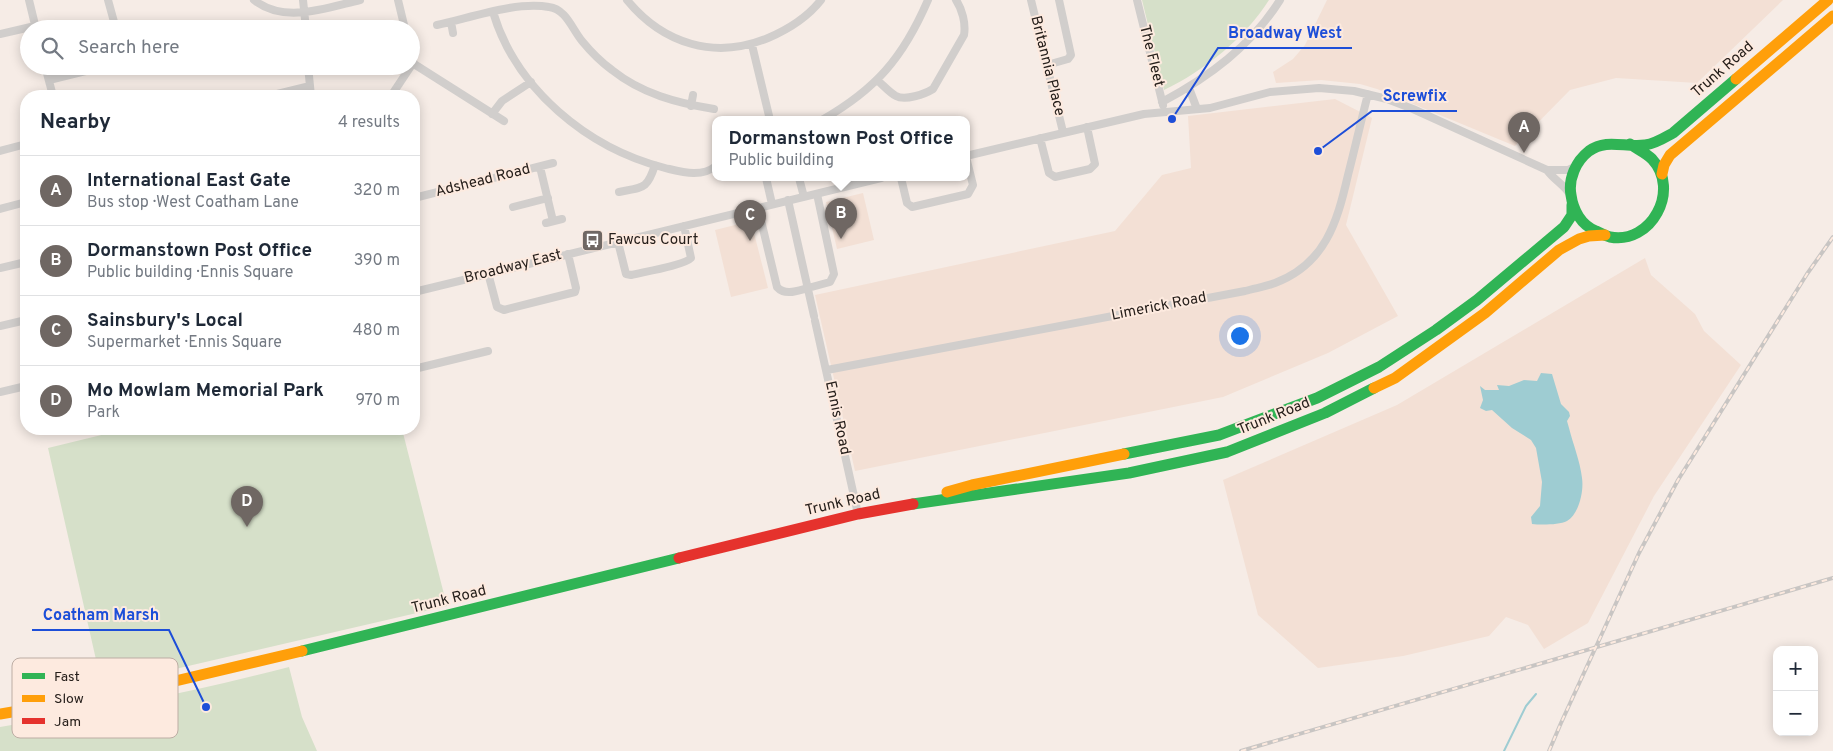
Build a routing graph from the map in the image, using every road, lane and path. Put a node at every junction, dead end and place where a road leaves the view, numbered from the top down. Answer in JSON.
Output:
{"nodes":[{"id":1,"x":29,"y":0,"type":"edge"},
{"id":2,"x":108,"y":0,"type":"edge"},
{"id":3,"x":254,"y":0,"type":"edge"},
{"id":4,"x":303,"y":0,"type":"edge"},
{"id":5,"x":360,"y":0,"type":"edge"},
{"id":6,"x":398,"y":0,"type":"edge"},
{"id":7,"x":626,"y":0,"type":"edge"},
{"id":8,"x":821,"y":0,"type":"edge"},
{"id":9,"x":928,"y":0,"type":"edge"},
{"id":10,"x":956,"y":0,"type":"edge"},
{"id":11,"x":1031,"y":0,"type":"edge"},
{"id":12,"x":1058,"y":0,"type":"edge"},
{"id":13,"x":1137,"y":0,"type":"edge"},
{"id":14,"x":1280,"y":0,"type":"edge"},
{"id":15,"x":1828,"y":0,"type":"edge"},
{"id":16,"x":521,"y":3,"type":"edge"},
{"id":17,"x":304,"y":12,"type":"junction"},
{"id":18,"x":493,"y":12,"type":"junction"},
{"id":19,"x":34,"y":20,"type":"edge"},
{"id":20,"x":114,"y":20,"type":"edge"},
{"id":21,"x":305,"y":20,"type":"edge"},
{"id":22,"x":403,"y":20,"type":"edge"},
{"id":23,"x":1829,"y":20,"type":"edge"},
{"id":24,"x":451,"y":22,"type":"junction"},
{"id":25,"x":437,"y":26,"type":"dead end"},
{"id":26,"x":20,"y":30,"type":"edge"},
{"id":27,"x":453,"y":33,"type":"dead end"},
{"id":28,"x":0,"y":34,"type":"edge"},
{"id":29,"x":752,"y":45,"type":"junction"},
{"id":30,"x":1047,"y":65,"type":"junction"},
{"id":31,"x":420,"y":71,"type":"edge"},
{"id":32,"x":48,"y":75,"type":"edge"},
{"id":33,"x":69,"y":75,"type":"edge"},
{"id":34,"x":309,"y":75,"type":"edge"},
{"id":35,"x":406,"y":75,"type":"edge"},
{"id":36,"x":49,"y":80,"type":"junction"},
{"id":37,"x":877,"y":80,"type":"junction"},
{"id":38,"x":531,"y":82,"type":"junction"},
{"id":39,"x":310,"y":86,"type":"junction"},
{"id":40,"x":1189,"y":88,"type":"junction"},
{"id":41,"x":52,"y":90,"type":"edge"},
{"id":42,"x":294,"y":90,"type":"edge"},
{"id":43,"x":310,"y":90,"type":"edge"},
{"id":44,"x":395,"y":90,"type":"edge"},
{"id":45,"x":1368,"y":94,"type":"junction"},
{"id":46,"x":692,"y":95,"type":"dead end"},
{"id":47,"x":1162,"y":102,"type":"junction"},
{"id":48,"x":691,"y":106,"type":"junction"},
{"id":49,"x":714,"y":109,"type":"dead end"},
{"id":50,"x":1197,"y":109,"type":"junction"},
{"id":51,"x":1165,"y":112,"type":"junction"},
{"id":52,"x":492,"y":114,"type":"junction"},
{"id":53,"x":769,"y":116,"type":"edge"},
{"id":54,"x":828,"y":116,"type":"edge"},
{"id":55,"x":504,"y":121,"type":"dead end"},
{"id":56,"x":1087,"y":127,"type":"junction"},
{"id":57,"x":1063,"y":132,"type":"junction"},
{"id":58,"x":1040,"y":138,"type":"junction"},
{"id":59,"x":1630,"y":144,"type":"junction"},
{"id":60,"x":20,"y":146,"type":"edge"},
{"id":61,"x":0,"y":151,"type":"edge"},
{"id":62,"x":970,"y":156,"type":"edge"},
{"id":63,"x":553,"y":163,"type":"dead end"},
{"id":64,"x":655,"y":165,"type":"junction"},
{"id":65,"x":1576,"y":166,"type":"junction"},
{"id":66,"x":540,"y":167,"type":"junction"},
{"id":67,"x":712,"y":169,"type":"edge"},
{"id":68,"x":1547,"y":170,"type":"junction"},
{"id":69,"x":970,"y":173,"type":"edge"},
{"id":70,"x":1662,"y":174,"type":"junction"},
{"id":71,"x":767,"y":181,"type":"edge"},
{"id":72,"x":799,"y":181,"type":"edge"},
{"id":73,"x":869,"y":181,"type":"edge"},
{"id":74,"x":901,"y":181,"type":"edge"},
{"id":75,"x":620,"y":192,"type":"dead end"},
{"id":76,"x":817,"y":194,"type":"junction"},
{"id":77,"x":420,"y":197,"type":"edge"},
{"id":78,"x":804,"y":197,"type":"junction"},
{"id":79,"x":548,"y":198,"type":"junction"},
{"id":80,"x":788,"y":200,"type":"junction"},
{"id":81,"x":1571,"y":200,"type":"junction"},
{"id":82,"x":20,"y":204,"type":"edge"},
{"id":83,"x":772,"y":204,"type":"junction"},
{"id":84,"x":513,"y":206,"type":"dead end"},
{"id":85,"x":758,"y":208,"type":"junction"},
{"id":86,"x":0,"y":209,"type":"edge"},
{"id":87,"x":554,"y":221,"type":"dead end"},
{"id":88,"x":684,"y":226,"type":"junction"},
{"id":89,"x":1605,"y":236,"type":"junction"},
{"id":90,"x":618,"y":242,"type":"junction"},
{"id":91,"x":568,"y":254,"type":"junction"},
{"id":92,"x":20,"y":263,"type":"edge"},
{"id":93,"x":0,"y":268,"type":"edge"},
{"id":94,"x":488,"y":273,"type":"junction"},
{"id":95,"x":808,"y":288,"type":"junction"},
{"id":96,"x":420,"y":290,"type":"edge"},
{"id":97,"x":20,"y":321,"type":"edge"},
{"id":98,"x":0,"y":326,"type":"edge"},
{"id":99,"x":488,"y":351,"type":"dead end"},
{"id":100,"x":420,"y":368,"type":"edge"},
{"id":101,"x":827,"y":370,"type":"junction"},
{"id":102,"x":20,"y":387,"type":"edge"},
{"id":103,"x":0,"y":392,"type":"edge"},
{"id":104,"x":904,"y":504,"type":"junction"},
{"id":105,"x":858,"y":514,"type":"junction"},
{"id":106,"x":178,"y":681,"type":"edge"}],
"edges":[{"from":1,"to":19,"type":"street"},
{"from":2,"to":20,"type":"street"},
{"from":3,"to":17,"type":"street"},
{"from":4,"to":17,"type":"street"},
{"from":5,"to":17,"type":"street"},
{"from":6,"to":22,"type":"street"},
{"from":7,"to":29,"type":"street"},
{"from":8,"to":29,"type":"street"},
{"from":9,"to":37,"type":"street"},
{"from":10,"to":37,"type":"street"},
{"from":11,"to":30,"type":"street","name":"Britannia Place"},
{"from":12,"to":30,"type":"street"},
{"from":13,"to":47,"type":"street","name":"The Fleet"},
{"from":14,"to":40,"type":"street"},
{"from":15,"to":59,"type":"main road","name":"Trunk Road"},
{"from":16,"to":18,"type":"street"},
{"from":16,"to":48,"type":"street"},
{"from":17,"to":21,"type":"street"},
{"from":18,"to":24,"type":"street"},
{"from":18,"to":38,"type":"street"},
{"from":23,"to":70,"type":"main road","name":"Trunk Road"},
{"from":24,"to":25,"type":"street"},
{"from":24,"to":27,"type":"street"},
{"from":26,"to":28,"type":"street"},
{"from":29,"to":53,"type":"street"},
{"from":30,"to":57,"type":"street","name":"Britannia Place"},
{"from":31,"to":52,"type":"street"},
{"from":32,"to":36,"type":"street"},
{"from":33,"to":36,"type":"street"},
{"from":34,"to":39,"type":"street"},
{"from":35,"to":44,"type":"street"},
{"from":36,"to":41,"type":"street"},
{"from":37,"to":54,"type":"street"},
{"from":38,"to":52,"type":"street"},
{"from":38,"to":64,"type":"street"},
{"from":39,"to":42,"type":"street"},
{"from":39,"to":43,"type":"street"},
{"from":40,"to":47,"type":"street"},
{"from":40,"to":50,"type":"street"},
{"from":45,"to":50,"type":"street"},
{"from":45,"to":68,"type":"street"},
{"from":45,"to":101,"type":"street","name":"Limerick Road"},
{"from":46,"to":48,"type":"street"},
{"from":47,"to":51,"type":"street","name":"The Fleet"},
{"from":48,"to":49,"type":"street"},
{"from":50,"to":51,"type":"street"},
{"from":51,"to":56,"type":"street"},
{"from":52,"to":55,"type":"street"},
{"from":56,"to":57,"type":"street"},
{"from":56,"to":58,"type":"street"},
{"from":57,"to":58,"type":"street"},
{"from":58,"to":62,"type":"street"},
{"from":59,"to":65,"type":"main road"},
{"from":59,"to":70,"type":"main road"},
{"from":60,"to":61,"type":"street"},
{"from":63,"to":66,"type":"street","name":"Adshead Road"},
{"from":64,"to":67,"type":"street"},
{"from":64,"to":75,"type":"street"},
{"from":65,"to":68,"type":"street"},
{"from":65,"to":81,"type":"main road"},
{"from":66,"to":77,"type":"street","name":"Adshead Road"},
{"from":66,"to":79,"type":"street"},
{"from":68,"to":81,"type":"street"},
{"from":69,"to":74,"type":"street"},
{"from":70,"to":89,"type":"main road"},
{"from":71,"to":83,"type":"street"},
{"from":72,"to":78,"type":"street"},
{"from":73,"to":76,"type":"street","name":"Broadway East"},
{"from":76,"to":78,"type":"street","name":"Broadway East"},
{"from":76,"to":95,"type":"street"},
{"from":78,"to":80,"type":"street","name":"Broadway East"},
{"from":79,"to":84,"type":"street"},
{"from":79,"to":87,"type":"street"},
{"from":80,"to":83,"type":"street","name":"Broadway East"},
{"from":80,"to":95,"type":"street","name":"Ennis Road"},
{"from":81,"to":89,"type":"main road"},
{"from":81,"to":104,"type":"main road","name":"Trunk Road"},
{"from":82,"to":86,"type":"street"},
{"from":83,"to":85,"type":"street","name":"Broadway East"},
{"from":85,"to":88,"type":"street","name":"Broadway East"},
{"from":85,"to":95,"type":"street"},
{"from":88,"to":90,"type":"street","name":"Broadway East"},
{"from":88,"to":90,"type":"street"},
{"from":89,"to":104,"type":"main road","name":"Trunk Road"},
{"from":90,"to":91,"type":"street","name":"Broadway East"},
{"from":91,"to":94,"type":"street","name":"Broadway East"},
{"from":91,"to":94,"type":"street"},
{"from":92,"to":93,"type":"street"},
{"from":94,"to":96,"type":"street","name":"Broadway East"},
{"from":95,"to":101,"type":"street","name":"Ennis Road"},
{"from":97,"to":98,"type":"street"},
{"from":99,"to":100,"type":"street"},
{"from":101,"to":105,"type":"street","name":"Ennis Road"},
{"from":102,"to":103,"type":"street"},
{"from":104,"to":105,"type":"main road","name":"Trunk Road"},
{"from":105,"to":106,"type":"main road","name":"Trunk Road"}]}
